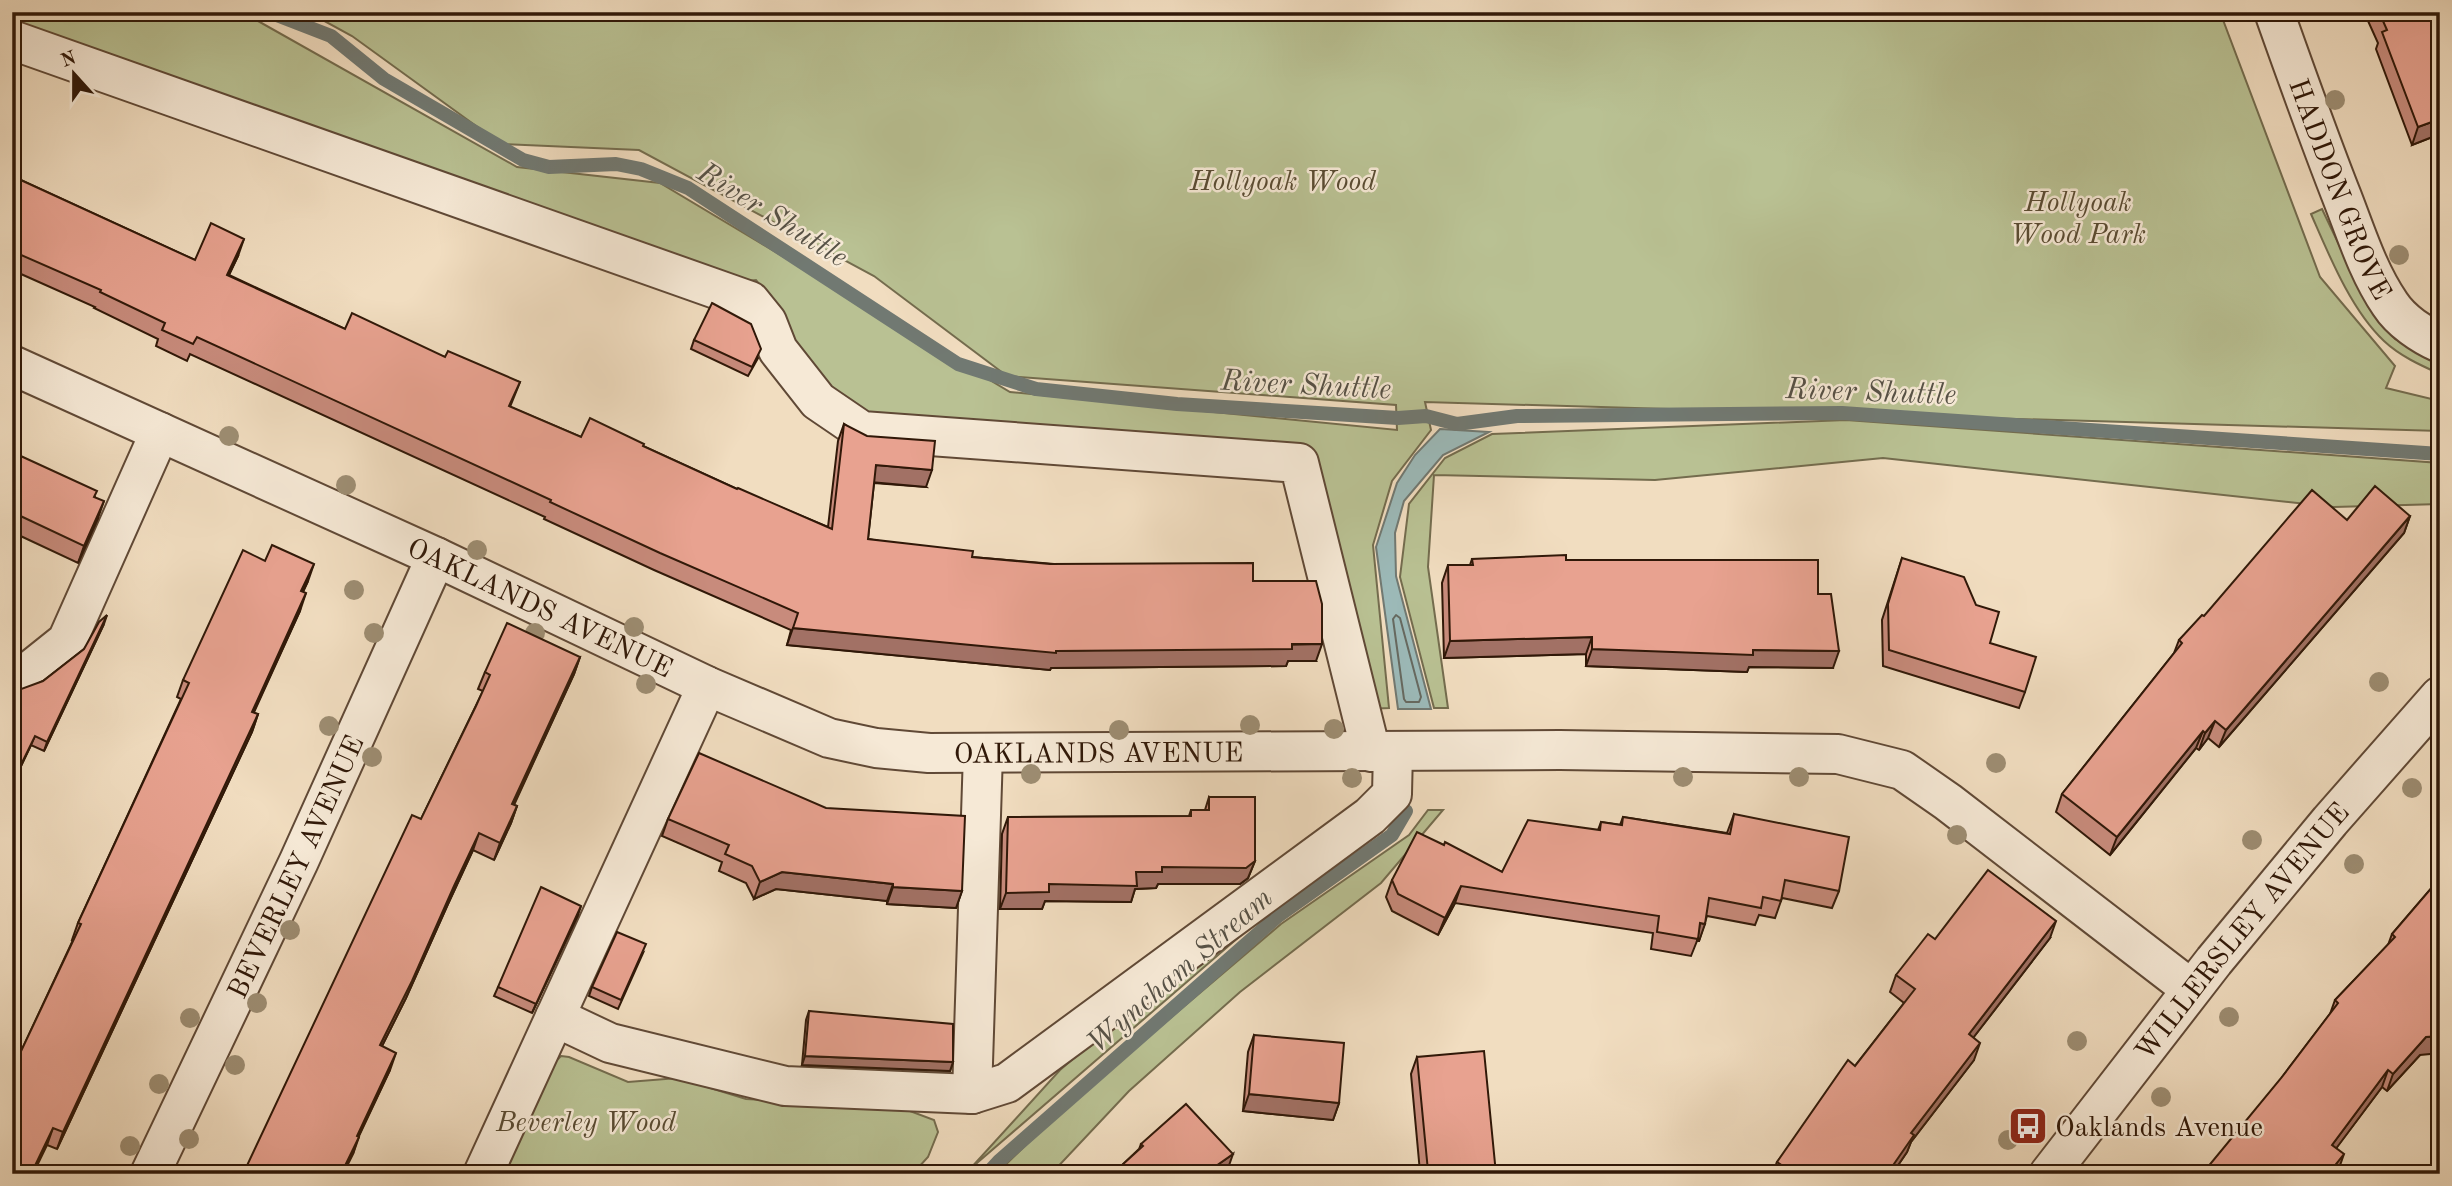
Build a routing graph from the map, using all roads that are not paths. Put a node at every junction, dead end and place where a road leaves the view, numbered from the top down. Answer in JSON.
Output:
{"nodes":[{"id":1,"x":2274,"y":12,"type":"edge"},
{"id":2,"x":12,"y":40,"type":"edge"},
{"id":3,"x":2440,"y":343,"type":"edge"},
{"id":4,"x":12,"y":365,"type":"edge"},
{"id":5,"x":160,"y":432,"type":"junction"},
{"id":6,"x":436,"y":557,"type":"junction"},
{"id":7,"x":12,"y":677,"type":"edge"},
{"id":8,"x":707,"y":686,"type":"junction"},
{"id":9,"x":2440,"y":696,"type":"edge"},
{"id":10,"x":1382,"y":752,"type":"junction"},
{"id":11,"x":982,"y":753,"type":"junction"},
{"id":12,"x":2191,"y":989,"type":"junction"},
{"id":13,"x":555,"y":1017,"type":"junction"},
{"id":14,"x":972,"y":1094,"type":"junction"},
{"id":15,"x":150,"y":1174,"type":"edge"},
{"id":16,"x":483,"y":1174,"type":"edge"},
{"id":17,"x":2049,"y":1174,"type":"edge"}],
"edges":[{"from":1,"to":3,"type":"street","name":"HADDON GROVE"},
{"from":2,"to":10,"type":"street"},
{"from":4,"to":5,"type":"street","name":"OAKLANDS AVENUE"},
{"from":5,"to":6,"type":"street","name":"OAKLANDS AVENUE"},
{"from":5,"to":7,"type":"street"},
{"from":6,"to":8,"type":"street","name":"OAKLANDS AVENUE"},
{"from":6,"to":15,"type":"street","name":"BEVERLEY AVENUE"},
{"from":8,"to":11,"type":"street","name":"OAKLANDS AVENUE"},
{"from":8,"to":13,"type":"street"},
{"from":9,"to":12,"type":"street","name":"WILLERSLEY AVENUE"},
{"from":10,"to":11,"type":"street","name":"OAKLANDS AVENUE"},
{"from":10,"to":12,"type":"street","name":"OAKLANDS AVENUE"},
{"from":10,"to":14,"type":"street"},
{"from":11,"to":14,"type":"street"},
{"from":12,"to":17,"type":"street","name":"WILLERSLEY AVENUE"},
{"from":13,"to":14,"type":"street"},
{"from":13,"to":16,"type":"street"}]}
